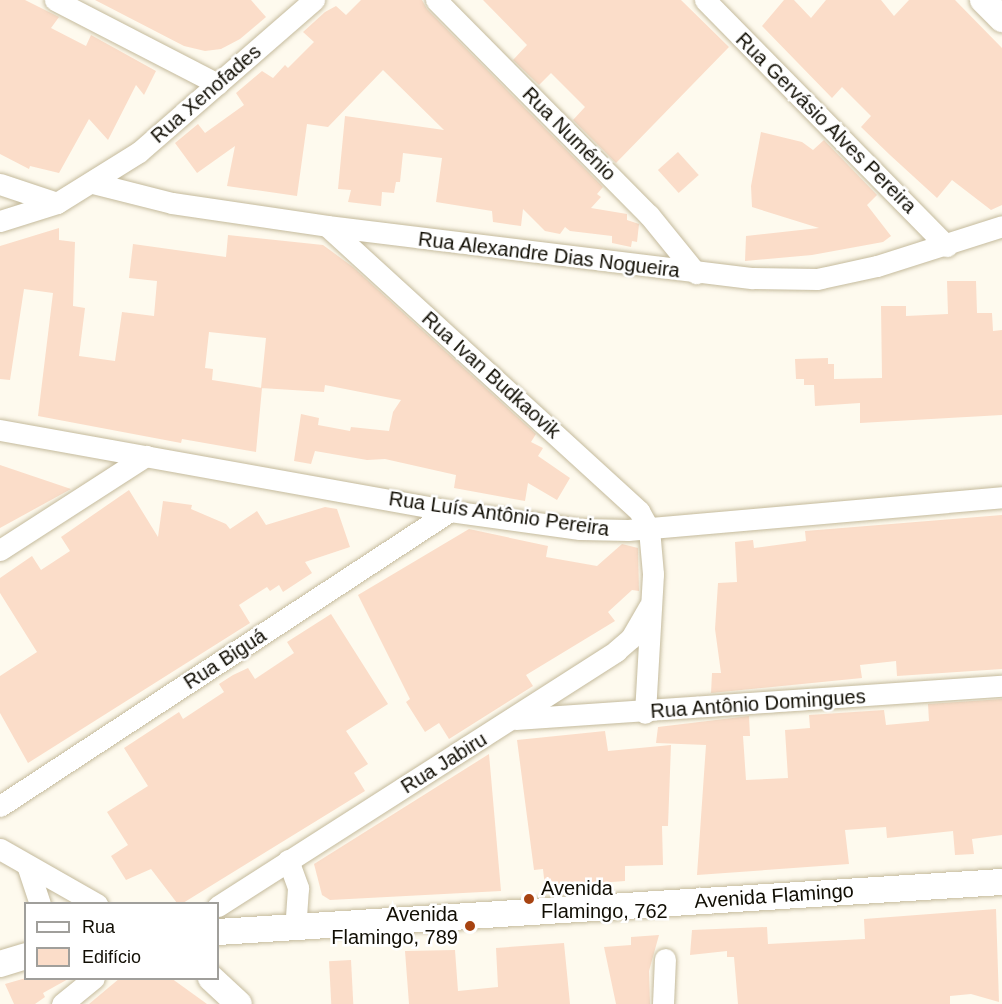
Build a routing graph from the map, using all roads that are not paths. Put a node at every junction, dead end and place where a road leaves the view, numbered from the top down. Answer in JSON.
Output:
{"nodes":[{"id":1,"x":56,"y":0,"type":"edge"},
{"id":2,"x":314,"y":0,"type":"edge"},
{"id":3,"x":436,"y":0,"type":"edge"},
{"id":4,"x":705,"y":0,"type":"edge"},
{"id":5,"x":984,"y":0,"type":"edge"},
{"id":6,"x":1002,"y":19,"type":"edge"},
{"id":7,"x":218,"y":84,"type":"junction"},
{"id":8,"x":93,"y":183,"type":"junction"},
{"id":9,"x":0,"y":184,"type":"edge"},
{"id":10,"x":57,"y":203,"type":"junction"},
{"id":11,"x":0,"y":221,"type":"edge"},
{"id":12,"x":327,"y":226,"type":"junction"},
{"id":13,"x":1002,"y":226,"type":"edge"},
{"id":14,"x":947,"y":246,"type":"junction"},
{"id":15,"x":696,"y":273,"type":"junction"},
{"id":16,"x":0,"y":430,"type":"edge"},
{"id":17,"x":146,"y":456,"type":"junction"},
{"id":18,"x":1002,"y":497,"type":"edge"},
{"id":19,"x":450,"y":512,"type":"junction"},
{"id":20,"x":649,"y":528,"type":"junction"},
{"id":21,"x":0,"y":550,"type":"edge"},
{"id":22,"x":652,"y":601,"type":"junction"},
{"id":23,"x":1002,"y":686,"type":"edge"},
{"id":24,"x":645,"y":713,"type":"junction"},
{"id":25,"x":513,"y":719,"type":"junction"},
{"id":26,"x":0,"y":806,"type":"edge"},
{"id":27,"x":0,"y":849,"type":"edge"},
{"id":28,"x":288,"y":861,"type":"junction"},
{"id":29,"x":27,"y":865,"type":"junction"},
{"id":30,"x":1002,"y":882,"type":"edge"},
{"id":31,"x":40,"y":902,"type":"edge"},
{"id":32,"x":95,"y":902,"type":"edge"},
{"id":33,"x":219,"y":905,"type":"edge"},
{"id":34,"x":295,"y":927,"type":"junction"},
{"id":35,"x":219,"y":932,"type":"edge"},
{"id":36,"x":24,"y":955,"type":"edge"},
{"id":37,"x":666,"y":959,"type":"dead end"},
{"id":38,"x":0,"y":964,"type":"edge"},
{"id":39,"x":92,"y":980,"type":"edge"},
{"id":40,"x":213,"y":980,"type":"edge"},
{"id":41,"x":62,"y":1004,"type":"edge"},
{"id":42,"x":239,"y":1004,"type":"edge"},
{"id":43,"x":663,"y":1004,"type":"edge"}],
"edges":[{"from":1,"to":7,"type":"street"},
{"from":2,"to":7,"type":"street","name":"Rua Xenofades"},
{"from":3,"to":15,"type":"street","name":"Rua Numénio"},
{"from":4,"to":14,"type":"street","name":"Rua Gervásio Alves Pereira"},
{"from":5,"to":6,"type":"street"},
{"from":7,"to":8,"type":"street","name":"Rua Xenofades"},
{"from":8,"to":10,"type":"street","name":"Rua Xenofades"},
{"from":8,"to":12,"type":"street","name":"Rua Alexandre Dias Nogueira"},
{"from":9,"to":10,"type":"street"},
{"from":10,"to":11,"type":"street","name":"Rua Xenofades"},
{"from":12,"to":15,"type":"street","name":"Rua Alexandre Dias Nogueira"},
{"from":12,"to":20,"type":"street","name":"Rua Ivan Budkaovik"},
{"from":13,"to":14,"type":"street","name":"Rua Alexandre Dias Nogueira"},
{"from":14,"to":15,"type":"street","name":"Rua Alexandre Dias Nogueira"},
{"from":16,"to":17,"type":"street","name":"Rua Luís Antônio Pereira"},
{"from":17,"to":19,"type":"street","name":"Rua Luís Antônio Pereira"},
{"from":17,"to":21,"type":"street"},
{"from":18,"to":20,"type":"street","name":"Rua Luís Antônio Pereira"},
{"from":19,"to":20,"type":"street","name":"Rua Luís Antônio Pereira"},
{"from":19,"to":26,"type":"street","name":"Rua Biguá"},
{"from":20,"to":22,"type":"street"},
{"from":22,"to":24,"type":"street"},
{"from":22,"to":25,"type":"street","name":"Rua Jabiru"},
{"from":23,"to":24,"type":"street","name":"Rua Antônio Domingues"},
{"from":24,"to":25,"type":"street","name":"Rua Antônio Domingues"},
{"from":25,"to":28,"type":"street","name":"Rua Jabiru"},
{"from":27,"to":29,"type":"street"},
{"from":28,"to":33,"type":"street","name":"Rua Jabiru"},
{"from":28,"to":34,"type":"street"},
{"from":29,"to":31,"type":"street"},
{"from":29,"to":32,"type":"street"},
{"from":30,"to":34,"type":"street","name":"Avenida Flamingo"},
{"from":34,"to":35,"type":"street","name":"Avenida Flamingo"},
{"from":36,"to":38,"type":"street"},
{"from":37,"to":43,"type":"street"},
{"from":39,"to":41,"type":"street"},
{"from":40,"to":42,"type":"street"}]}
